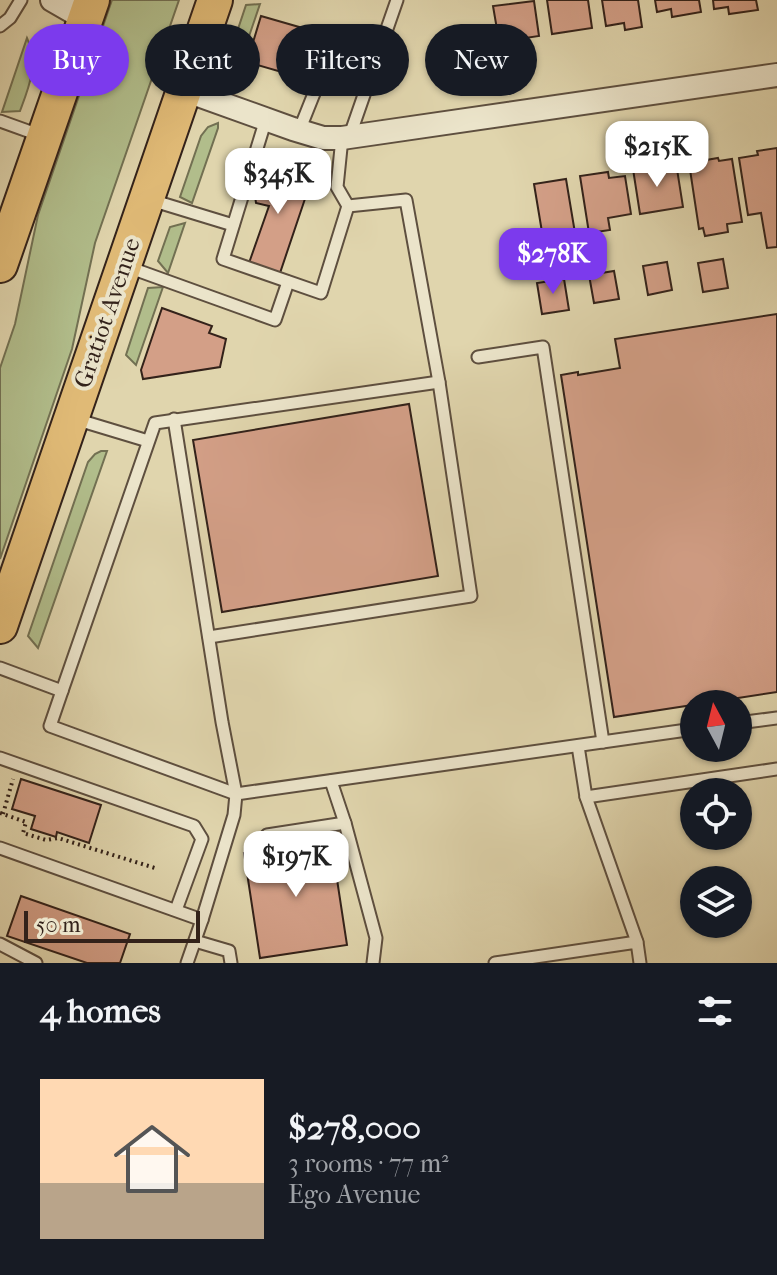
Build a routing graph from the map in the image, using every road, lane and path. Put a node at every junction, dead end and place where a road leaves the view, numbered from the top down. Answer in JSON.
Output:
{"nodes":[{"id":1,"x":21,"y":0,"type":"edge"},
{"id":2,"x":52,"y":0,"type":"edge"},
{"id":3,"x":215,"y":0,"type":"edge"},
{"id":4,"x":397,"y":0,"type":"edge"},
{"id":5,"x":88,"y":10,"type":"edge"},
{"id":6,"x":207,"y":24,"type":"edge"},
{"id":7,"x":0,"y":26,"type":"edge"},
{"id":8,"x":777,"y":75,"type":"edge"},
{"id":9,"x":182,"y":96,"type":"edge"},
{"id":10,"x":201,"y":96,"type":"edge"},
{"id":11,"x":313,"y":96,"type":"edge"},
{"id":12,"x":266,"y":119,"type":"junction"},
{"id":13,"x":0,"y":121,"type":"edge"},
{"id":14,"x":299,"y":131,"type":"junction"},
{"id":15,"x":44,"y":137,"type":"junction"},
{"id":16,"x":346,"y":138,"type":"junction"},
{"id":17,"x":147,"y":199,"type":"junction"},
{"id":18,"x":348,"y":206,"type":"junction"},
{"id":19,"x":233,"y":225,"type":"junction"},
{"id":20,"x":0,"y":265,"type":"edge"},
{"id":21,"x":124,"y":265,"type":"junction"},
{"id":22,"x":288,"y":282,"type":"junction"},
{"id":23,"x":478,"y":357,"type":"dead end"},
{"id":24,"x":439,"y":382,"type":"junction"},
{"id":25,"x":71,"y":418,"type":"junction"},
{"id":26,"x":174,"y":419,"type":"junction"},
{"id":27,"x":148,"y":441,"type":"junction"},
{"id":28,"x":0,"y":626,"type":"edge"},
{"id":29,"x":209,"y":637,"type":"junction"},
{"id":30,"x":0,"y":668,"type":"edge"},
{"id":31,"x":62,"y":691,"type":"junction"},
{"id":32,"x":777,"y":718,"type":"edge"},
{"id":33,"x":752,"y":721,"type":"edge"},
{"id":34,"x":680,"y":731,"type":"edge"},
{"id":35,"x":603,"y":742,"type":"junction"},
{"id":36,"x":578,"y":746,"type":"junction"},
{"id":37,"x":0,"y":758,"type":"edge"},
{"id":38,"x":777,"y":769,"type":"edge"},
{"id":39,"x":0,"y":774,"type":"edge"},
{"id":40,"x":331,"y":781,"type":"junction"},
{"id":41,"x":236,"y":794,"type":"junction"},
{"id":42,"x":586,"y":797,"type":"junction"},
{"id":43,"x":1,"y":814,"type":"edge"},
{"id":44,"x":345,"y":823,"type":"junction"},
{"id":45,"x":267,"y":835,"type":"dead end"},
{"id":46,"x":0,"y":848,"type":"edge"},
{"id":47,"x":155,"y":868,"type":"dead end"},
{"id":48,"x":176,"y":910,"type":"junction"},
{"id":49,"x":202,"y":920,"type":"junction"},
{"id":50,"x":195,"y":941,"type":"junction"},
{"id":51,"x":637,"y":942,"type":"junction"},
{"id":52,"x":0,"y":944,"type":"edge"},
{"id":53,"x":36,"y":963,"type":"edge"},
{"id":54,"x":187,"y":963,"type":"edge"},
{"id":55,"x":231,"y":963,"type":"edge"},
{"id":56,"x":373,"y":963,"type":"edge"},
{"id":57,"x":495,"y":963,"type":"edge"},
{"id":58,"x":640,"y":963,"type":"edge"}],
"edges":[{"from":1,"to":7,"type":"lane"},
{"from":2,"to":5,"type":"street"},
{"from":3,"to":6,"type":"main road","name":"Gratiot Avenue"},
{"from":4,"to":16,"type":"lane"},
{"from":5,"to":15,"type":"main road"},
{"from":8,"to":16,"type":"street"},
{"from":9,"to":17,"type":"main road","name":"Gratiot Avenue"},
{"from":10,"to":12,"type":"street"},
{"from":11,"to":14,"type":"lane"},
{"from":12,"to":14,"type":"street"},
{"from":12,"to":19,"type":"lane"},
{"from":13,"to":15,"type":"lane"},
{"from":14,"to":16,"type":"street"},
{"from":15,"to":20,"type":"main road"},
{"from":16,"to":18,"type":"lane"},
{"from":17,"to":19,"type":"lane"},
{"from":17,"to":21,"type":"main road","name":"Gratiot Avenue"},
{"from":18,"to":22,"type":"lane"},
{"from":18,"to":24,"type":"lane"},
{"from":19,"to":22,"type":"lane"},
{"from":21,"to":22,"type":"lane"},
{"from":21,"to":25,"type":"main road","name":"Gratiot Avenue"},
{"from":23,"to":35,"type":"lane"},
{"from":24,"to":26,"type":"lane"},
{"from":24,"to":29,"type":"lane"},
{"from":25,"to":27,"type":"lane"},
{"from":25,"to":28,"type":"main road","name":"Gratiot Avenue"},
{"from":26,"to":27,"type":"lane"},
{"from":26,"to":29,"type":"lane"},
{"from":27,"to":31,"type":"lane"},
{"from":29,"to":41,"type":"lane"},
{"from":30,"to":31,"type":"lane"},
{"from":31,"to":41,"type":"lane"},
{"from":32,"to":33,"type":"lane"},
{"from":34,"to":35,"type":"lane"},
{"from":35,"to":36,"type":"lane"},
{"from":36,"to":40,"type":"lane"},
{"from":36,"to":42,"type":"lane"},
{"from":37,"to":48,"type":"lane"},
{"from":38,"to":42,"type":"lane"},
{"from":39,"to":43,"type":"path"},
{"from":40,"to":41,"type":"lane"},
{"from":40,"to":44,"type":"lane"},
{"from":41,"to":49,"type":"lane"},
{"from":42,"to":51,"type":"lane"},
{"from":43,"to":47,"type":"path"},
{"from":44,"to":45,"type":"lane"},
{"from":44,"to":56,"type":"lane"},
{"from":46,"to":48,"type":"lane"},
{"from":48,"to":49,"type":"lane"},
{"from":49,"to":50,"type":"lane"},
{"from":50,"to":54,"type":"lane"},
{"from":50,"to":55,"type":"lane"},
{"from":51,"to":57,"type":"lane"},
{"from":51,"to":58,"type":"lane"},
{"from":52,"to":53,"type":"lane"}]}
